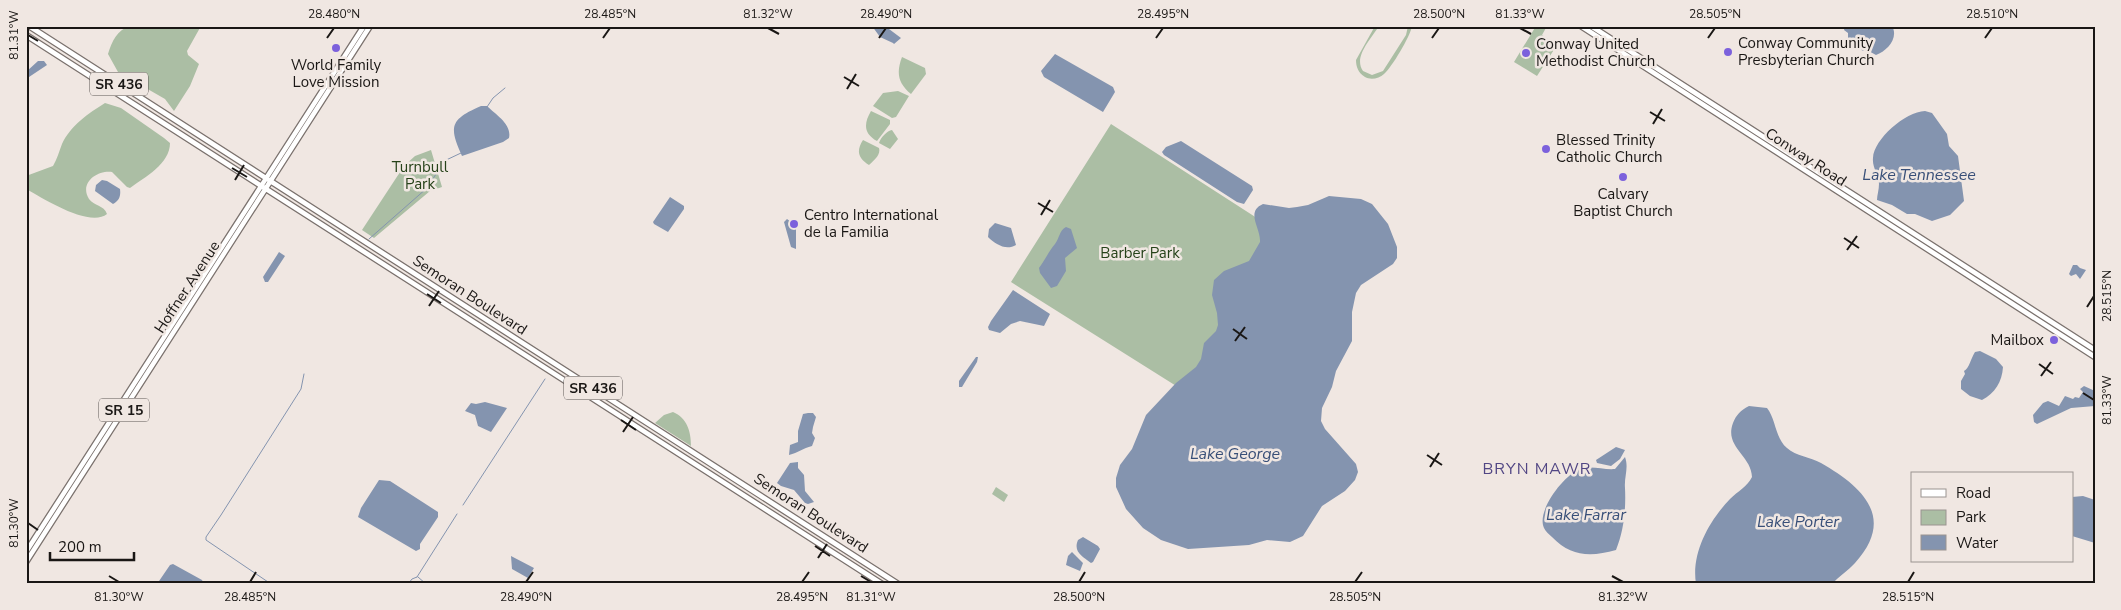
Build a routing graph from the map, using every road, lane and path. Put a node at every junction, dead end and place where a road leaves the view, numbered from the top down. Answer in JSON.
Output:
{"nodes":[{"id":1,"x":29,"y":26,"type":"edge"},
{"id":2,"x":364,"y":26,"type":"edge"},
{"id":3,"x":370,"y":26,"type":"edge"},
{"id":4,"x":1581,"y":26,"type":"edge"},
{"id":5,"x":1591,"y":26,"type":"edge"},
{"id":6,"x":26,"y":35,"type":"edge"},
{"id":7,"x":357,"y":37,"type":"junction"},
{"id":8,"x":1613,"y":48,"type":"junction"},
{"id":9,"x":1627,"y":50,"type":"junction"},
{"id":10,"x":341,"y":72,"type":"junction"},
{"id":11,"x":183,"y":136,"type":"junction"},
{"id":12,"x":200,"y":136,"type":"junction"},
{"id":13,"x":265,"y":179,"type":"junction"},
{"id":14,"x":270,"y":182,"type":"junction"},
{"id":15,"x":260,"y":186,"type":"junction"},
{"id":16,"x":266,"y":189,"type":"junction"},
{"id":17,"x":1904,"y":235,"type":"junction"},
{"id":18,"x":350,"y":243,"type":"junction"},
{"id":19,"x":1927,"y":243,"type":"junction"},
{"id":20,"x":368,"y":244,"type":"junction"},
{"id":21,"x":515,"y":348,"type":"junction"},
{"id":22,"x":2095,"y":350,"type":"edge"},
{"id":23,"x":535,"y":351,"type":"junction"},
{"id":24,"x":2095,"y":357,"type":"edge"},
{"id":25,"x":531,"y":359,"type":"junction"},
{"id":26,"x":550,"y":361,"type":"junction"},
{"id":27,"x":126,"y":395,"type":"junction"},
{"id":28,"x":114,"y":425,"type":"junction"},
{"id":29,"x":106,"y":428,"type":"junction"},
{"id":30,"x":94,"y":458,"type":"junction"},
{"id":31,"x":735,"y":490,"type":"junction"},
{"id":32,"x":757,"y":493,"type":"junction"},
{"id":33,"x":752,"y":500,"type":"junction"},
{"id":34,"x":772,"y":503,"type":"junction"},
{"id":35,"x":60,"y":504,"type":"junction"},
{"id":36,"x":26,"y":552,"type":"edge"},
{"id":37,"x":26,"y":562,"type":"edge"},
{"id":38,"x":882,"y":584,"type":"edge"},
{"id":39,"x":898,"y":584,"type":"edge"}],
"edges":[{"from":1,"to":12,"type":"main road","name":"Semoran Boulevard","number":"SR 436"},
{"from":2,"to":7,"type":"main road","name":"Hoffner Avenue","number":"SR 15"},
{"from":3,"to":10,"type":"main road","name":"Hoffner Avenue","number":"SR 15"},
{"from":4,"to":8,"type":"main road","name":"Conway Road"},
{"from":5,"to":9,"type":"main road","name":"Conway Road"},
{"from":6,"to":11,"type":"main road","name":"Semoran Boulevard","number":"SR 436"},
{"from":7,"to":10,"type":"main road"},
{"from":7,"to":13,"type":"main road","name":"Hoffner Avenue","number":"SR 15"},
{"from":8,"to":9,"type":"main road"},
{"from":8,"to":17,"type":"main road","name":"Conway Road"},
{"from":9,"to":19,"type":"main road","name":"Conway Road"},
{"from":10,"to":14,"type":"main road","name":"Hoffner Avenue","number":"SR 15"},
{"from":11,"to":12,"type":"main road"},
{"from":11,"to":15,"type":"main road","name":"Semoran Boulevard","number":"SR 436"},
{"from":12,"to":13,"type":"main road","name":"Semoran Boulevard","number":"SR 436"},
{"from":13,"to":14,"type":"main road","name":"Semoran Boulevard","number":"SR 436"},
{"from":13,"to":15,"type":"main road","name":"Hoffner Avenue","number":"SR 15"},
{"from":14,"to":16,"type":"main road","name":"Hoffner Avenue","number":"SR 15"},
{"from":14,"to":20,"type":"main road","name":"Semoran Boulevard","number":"SR 436"},
{"from":15,"to":16,"type":"main road","name":"Semoran Boulevard","number":"SR 436"},
{"from":15,"to":27,"type":"main road","name":"Hoffner Avenue","number":"SR 15"},
{"from":16,"to":18,"type":"main road","name":"Semoran Boulevard","number":"SR 436"},
{"from":16,"to":28,"type":"main road","name":"Hoffner Avenue","number":"SR 15"},
{"from":17,"to":19,"type":"main road"},
{"from":17,"to":24,"type":"main road","name":"Conway Road"},
{"from":18,"to":20,"type":"main road"},
{"from":18,"to":21,"type":"main road","name":"Semoran Boulevard","number":"SR 436"},
{"from":19,"to":22,"type":"main road","name":"Conway Road"},
{"from":20,"to":23,"type":"main road","name":"Semoran Boulevard","number":"SR 436"},
{"from":21,"to":23,"type":"main road"},
{"from":21,"to":25,"type":"main road","name":"Semoran Boulevard","number":"SR 436"},
{"from":23,"to":26,"type":"main road","name":"Semoran Boulevard","number":"SR 436"},
{"from":25,"to":26,"type":"main road"},
{"from":25,"to":31,"type":"main road","name":"Semoran Boulevard","number":"SR 436"},
{"from":26,"to":32,"type":"main road","name":"Semoran Boulevard","number":"SR 436"},
{"from":27,"to":28,"type":"main road"},
{"from":27,"to":29,"type":"main road","name":"Hoffner Avenue","number":"SR 15"},
{"from":28,"to":30,"type":"main road","name":"Hoffner Avenue","number":"SR 15"},
{"from":29,"to":30,"type":"main road"},
{"from":29,"to":35,"type":"main road","name":"Hoffner Avenue","number":"SR 15"},
{"from":30,"to":35,"type":"main road","name":"Hoffner Avenue","number":"SR 15"},
{"from":31,"to":32,"type":"main road"},
{"from":31,"to":33,"type":"main road","name":"Semoran Boulevard","number":"SR 436"},
{"from":32,"to":34,"type":"main road","name":"Semoran Boulevard","number":"SR 436"},
{"from":33,"to":34,"type":"main road"},
{"from":33,"to":38,"type":"main road","name":"Semoran Boulevard","number":"SR 436"},
{"from":34,"to":39,"type":"main road","name":"Semoran Boulevard","number":"SR 436"},
{"from":35,"to":36,"type":"main road","name":"Hoffner Avenue","number":"SR 15"},
{"from":35,"to":37,"type":"main road"}]}
